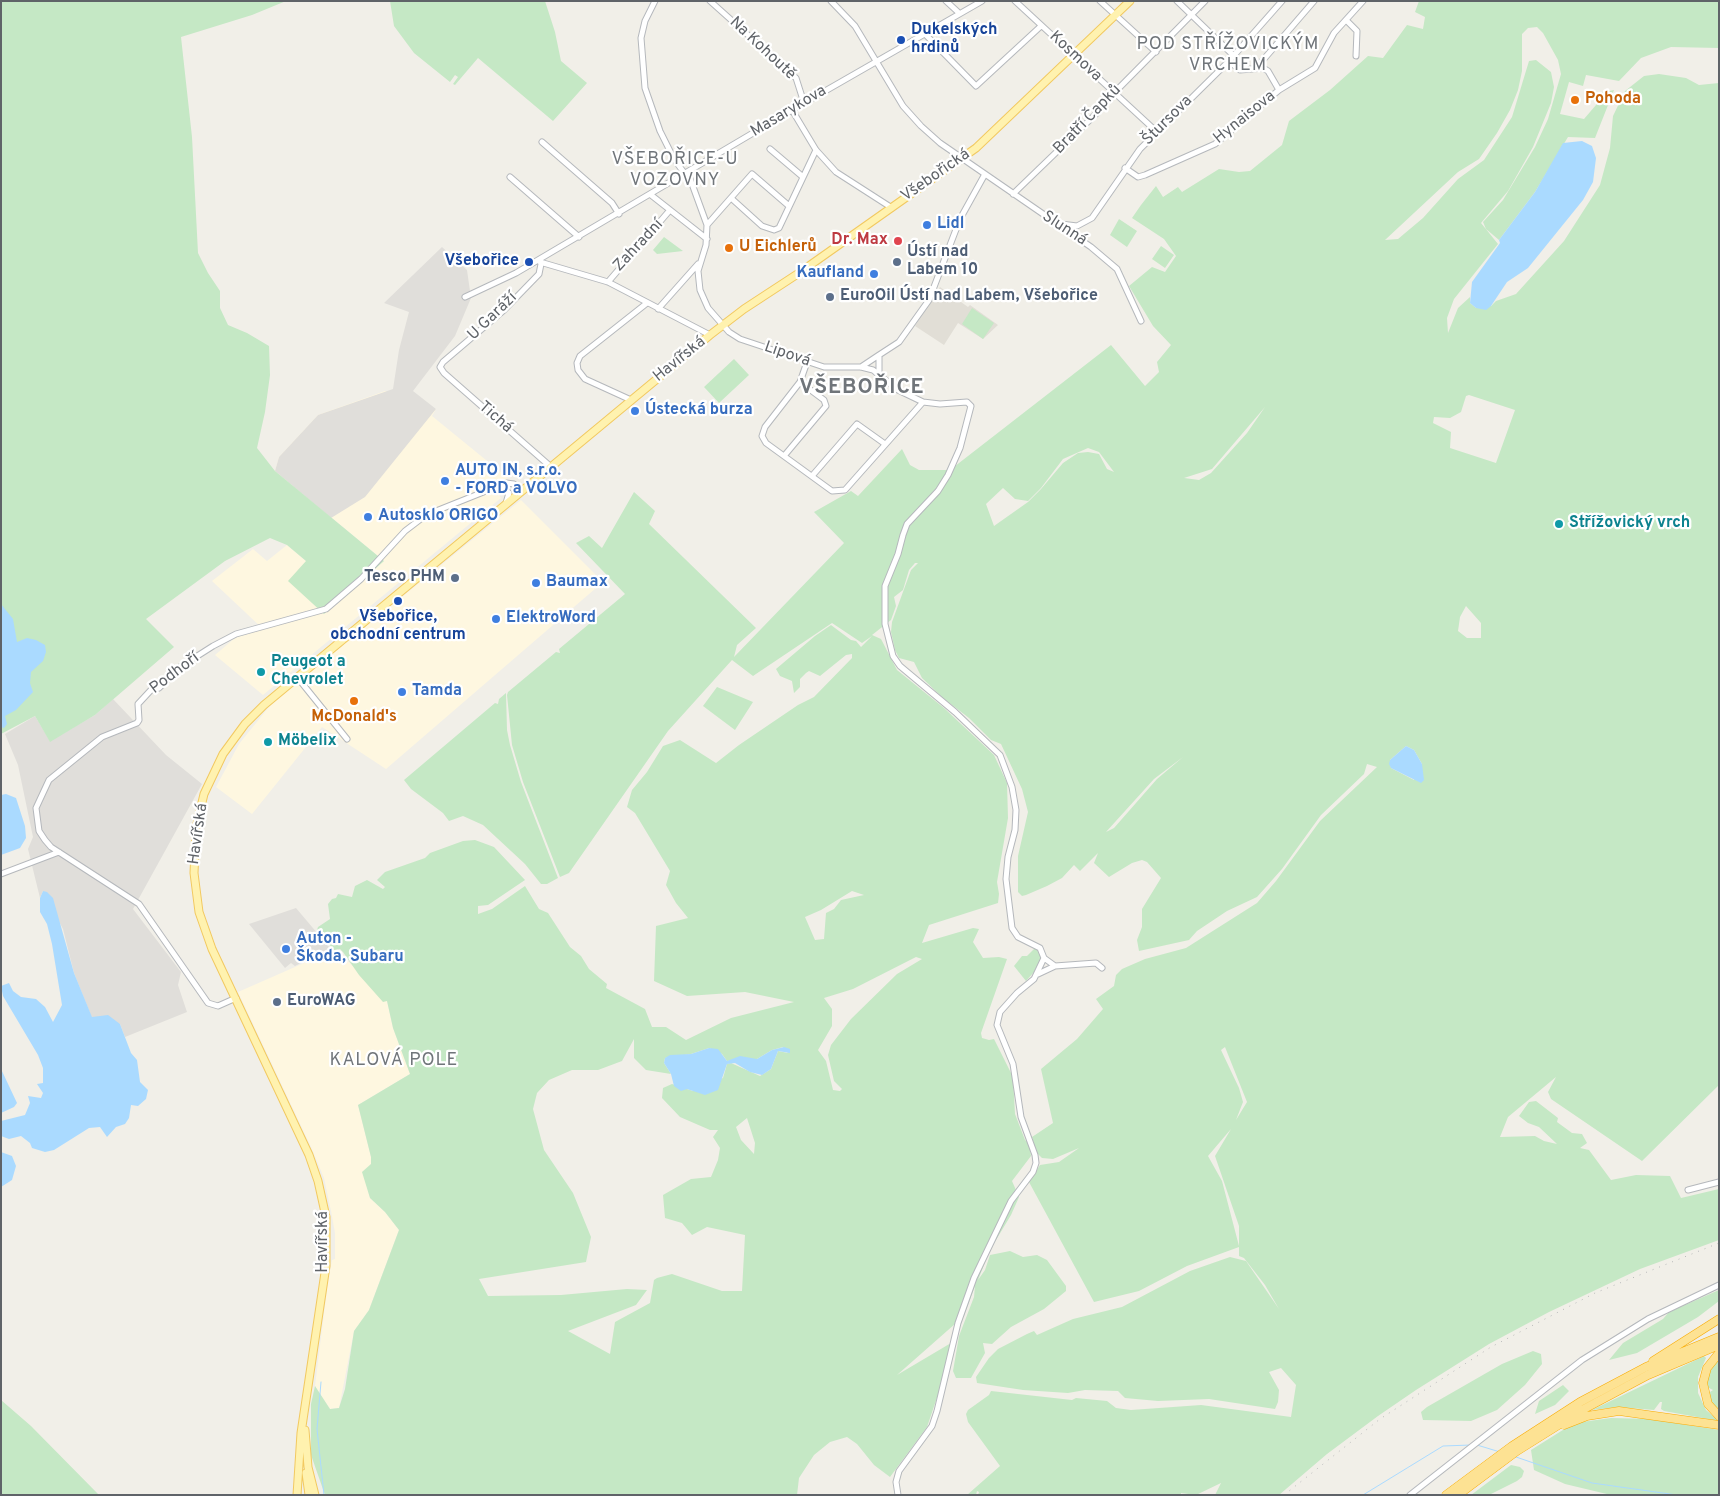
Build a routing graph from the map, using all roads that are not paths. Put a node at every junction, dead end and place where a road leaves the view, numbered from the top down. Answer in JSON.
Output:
{"nodes":[{"id":1,"x":656,"y":1,"type":"edge"},
{"id":2,"x":710,"y":1,"type":"edge"},
{"id":3,"x":831,"y":1,"type":"edge"},
{"id":4,"x":946,"y":1,"type":"edge"},
{"id":5,"x":982,"y":1,"type":"edge"},
{"id":6,"x":1015,"y":1,"type":"edge"},
{"id":7,"x":1100,"y":1,"type":"edge"},
{"id":8,"x":1130,"y":1,"type":"edge"},
{"id":9,"x":1177,"y":1,"type":"edge"},
{"id":10,"x":1205,"y":1,"type":"edge"},
{"id":11,"x":1282,"y":1,"type":"edge"},
{"id":12,"x":1314,"y":1,"type":"edge"},
{"id":13,"x":1363,"y":1,"type":"edge"},
{"id":14,"x":959,"y":13,"type":"junction"},
{"id":15,"x":1116,"y":15,"type":"junction"},
{"id":16,"x":1192,"y":16,"type":"junction"},
{"id":17,"x":1346,"y":20,"type":"junction"},
{"id":18,"x":1041,"y":26,"type":"junction"},
{"id":19,"x":924,"y":33,"type":"junction"},
{"id":20,"x":1156,"y":52,"type":"junction"},
{"id":21,"x":1233,"y":55,"type":"junction"},
{"id":22,"x":1073,"y":56,"type":"junction"},
{"id":23,"x":1356,"y":56,"type":"dead end"},
{"id":24,"x":1229,"y":60,"type":"junction"},
{"id":25,"x":877,"y":61,"type":"junction"},
{"id":26,"x":1257,"y":67,"type":"junction"},
{"id":27,"x":1280,"y":90,"type":"junction"},
{"id":28,"x":1114,"y":93,"type":"junction"},
{"id":29,"x":804,"y":103,"type":"junction"},
{"id":30,"x":792,"y":110,"type":"junction"},
{"id":31,"x":1157,"y":132,"type":"junction"},
{"id":32,"x":542,"y":142,"type":"dead end"},
{"id":33,"x":770,"y":149,"type":"dead end"},
{"id":34,"x":816,"y":150,"type":"junction"},
{"id":35,"x":962,"y":159,"type":"junction"},
{"id":36,"x":1125,"y":168,"type":"junction"},
{"id":37,"x":686,"y":174,"type":"junction"},
{"id":38,"x":985,"y":174,"type":"junction"},
{"id":39,"x":510,"y":177,"type":"dead end"},
{"id":40,"x":803,"y":177,"type":"junction"},
{"id":41,"x":1013,"y":194,"type":"junction"},
{"id":42,"x":651,"y":195,"type":"junction"},
{"id":43,"x":731,"y":198,"type":"junction"},
{"id":44,"x":789,"y":206,"type":"junction"},
{"id":45,"x":892,"y":208,"type":"junction"},
{"id":46,"x":670,"y":210,"type":"junction"},
{"id":47,"x":619,"y":214,"type":"junction"},
{"id":48,"x":1054,"y":222,"type":"junction"},
{"id":49,"x":707,"y":226,"type":"junction"},
{"id":50,"x":579,"y":237,"type":"junction"},
{"id":51,"x":707,"y":239,"type":"junction"},
{"id":52,"x":539,"y":262,"type":"junction"},
{"id":53,"x":700,"y":262,"type":"junction"},
{"id":54,"x":608,"y":282,"type":"junction"},
{"id":55,"x":465,"y":297,"type":"dead end"},
{"id":56,"x":647,"y":303,"type":"junction"},
{"id":57,"x":658,"y":309,"type":"junction"},
{"id":58,"x":1141,"y":321,"type":"dead end"},
{"id":59,"x":722,"y":326,"type":"junction"},
{"id":60,"x":710,"y":335,"type":"junction"},
{"id":61,"x":879,"y":356,"type":"junction"},
{"id":62,"x":807,"y":362,"type":"junction"},
{"id":63,"x":861,"y":366,"type":"junction"},
{"id":64,"x":440,"y":367,"type":"joint"},
{"id":65,"x":879,"y":374,"type":"junction"},
{"id":66,"x":800,"y":382,"type":"junction"},
{"id":67,"x":631,"y":400,"type":"junction"},
{"id":68,"x":923,"y":402,"type":"junction"},
{"id":69,"x":885,"y":444,"type":"junction"},
{"id":70,"x":784,"y":456,"type":"junction"},
{"id":71,"x":551,"y":467,"type":"junction"},
{"id":72,"x":812,"y":476,"type":"junction"},
{"id":73,"x":500,"y":486,"type":"junction"},
{"id":74,"x":521,"y":492,"type":"junction"},
{"id":75,"x":506,"y":503,"type":"junction"},
{"id":76,"x":297,"y":677,"type":"junction"},
{"id":77,"x":347,"y":739,"type":"dead end"},
{"id":78,"x":59,"y":852,"type":"junction"},
{"id":79,"x":1,"y":874,"type":"edge"},
{"id":80,"x":1044,"y":958,"type":"junction"},
{"id":81,"x":1055,"y":966,"type":"junction"},
{"id":82,"x":1102,"y":968,"type":"dead end"},
{"id":83,"x":1038,"y":974,"type":"junction"},
{"id":84,"x":236,"y":998,"type":"junction"},
{"id":85,"x":1719,"y":1182,"type":"edge"},
{"id":86,"x":1688,"y":1190,"type":"dead end"},
{"id":87,"x":1719,"y":1285,"type":"edge"},
{"id":88,"x":1719,"y":1319,"type":"edge"},
{"id":89,"x":1719,"y":1337,"type":"edge"},
{"id":90,"x":1719,"y":1345,"type":"edge"},
{"id":91,"x":1719,"y":1352,"type":"edge"},
{"id":92,"x":1631,"y":1375,"type":"junction"},
{"id":93,"x":307,"y":1399,"type":"junction"},
{"id":94,"x":1719,"y":1416,"type":"edge"},
{"id":95,"x":1719,"y":1425,"type":"edge"},
{"id":96,"x":1540,"y":1436,"type":"junction"},
{"id":97,"x":307,"y":1456,"type":"junction"},
{"id":98,"x":298,"y":1495,"type":"edge"},
{"id":99,"x":308,"y":1495,"type":"edge"},
{"id":100,"x":315,"y":1495,"type":"edge"},
{"id":101,"x":898,"y":1495,"type":"edge"},
{"id":102,"x":1410,"y":1495,"type":"edge"},
{"id":103,"x":1446,"y":1495,"type":"edge"},
{"id":104,"x":1458,"y":1495,"type":"edge"}],
"edges":[{"from":1,"to":37,"type":"street"},
{"from":2,"to":29,"type":"street","name":"Na Kohoutě"},
{"from":3,"to":25,"type":"street"},
{"from":4,"to":14,"type":"street"},
{"from":5,"to":14,"type":"street","name":"Masarykova"},
{"from":6,"to":18,"type":"street","name":"Kosmova"},
{"from":7,"to":15,"type":"street"},
{"from":8,"to":15,"type":"main road","name":"Všebořická"},
{"from":9,"to":16,"type":"street"},
{"from":10,"to":16,"type":"street","name":"Bratří Čapků"},
{"from":11,"to":21,"type":"street","name":"Štursova"},
{"from":12,"to":26,"type":"street"},
{"from":13,"to":17,"type":"street","name":"Hynaisova"},
{"from":14,"to":19,"type":"street","name":"Masarykova"},
{"from":15,"to":20,"type":"street"},
{"from":15,"to":22,"type":"main road","name":"Všebořická"},
{"from":16,"to":20,"type":"street","name":"Bratří Čapků"},
{"from":16,"to":21,"type":"street"},
{"from":17,"to":23,"type":"street"},
{"from":17,"to":27,"type":"street","name":"Hynaisova"},
{"from":18,"to":19,"type":"street"},
{"from":18,"to":22,"type":"street","name":"Kosmova"},
{"from":19,"to":25,"type":"street","name":"Masarykova"},
{"from":20,"to":28,"type":"street","name":"Bratří Čapků"},
{"from":21,"to":24,"type":"street","name":"Štursova"},
{"from":22,"to":28,"type":"street","name":"Kosmova"},
{"from":22,"to":35,"type":"main road","name":"Všebořická"},
{"from":24,"to":26,"type":"street"},
{"from":24,"to":31,"type":"street","name":"Štursova"},
{"from":25,"to":29,"type":"street","name":"Masarykova"},
{"from":25,"to":35,"type":"street"},
{"from":26,"to":27,"type":"street"},
{"from":27,"to":36,"type":"street","name":"Hynaisova"},
{"from":28,"to":31,"type":"street","name":"Kosmova"},
{"from":28,"to":41,"type":"street","name":"Bratří Čapků"},
{"from":29,"to":30,"type":"street","name":"Masarykova"},
{"from":30,"to":34,"type":"street"},
{"from":30,"to":37,"type":"street","name":"Masarykova"},
{"from":31,"to":36,"type":"street","name":"Štursova"},
{"from":32,"to":47,"type":"street"},
{"from":33,"to":40,"type":"street"},
{"from":34,"to":40,"type":"street"},
{"from":34,"to":45,"type":"street"},
{"from":35,"to":38,"type":"street","name":"Slunná"},
{"from":35,"to":45,"type":"main road","name":"Všebořická"},
{"from":36,"to":48,"type":"street","name":"Štursova"},
{"from":37,"to":42,"type":"street","name":"Masarykova"},
{"from":37,"to":49,"type":"street"},
{"from":38,"to":41,"type":"street","name":"Slunná"},
{"from":38,"to":61,"type":"street"},
{"from":39,"to":50,"type":"street"},
{"from":40,"to":44,"type":"street"},
{"from":41,"to":48,"type":"street","name":"Slunná"},
{"from":42,"to":46,"type":"street","name":"Zahradní"},
{"from":42,"to":47,"type":"street","name":"Masarykova"},
{"from":43,"to":44,"type":"street"},
{"from":43,"to":44,"type":"street"},
{"from":43,"to":49,"type":"street"},
{"from":45,"to":59,"type":"main road","name":"Všebořická"},
{"from":46,"to":51,"type":"street","name":"Zahradní"},
{"from":46,"to":54,"type":"street","name":"Zahradní"},
{"from":47,"to":50,"type":"street","name":"Masarykova"},
{"from":48,"to":58,"type":"street","name":"Slunná"},
{"from":49,"to":51,"type":"street"},
{"from":50,"to":52,"type":"street","name":"Masarykova"},
{"from":51,"to":53,"type":"street"},
{"from":52,"to":54,"type":"street"},
{"from":52,"to":55,"type":"street","name":"Masarykova"},
{"from":52,"to":64,"type":"street","name":"U Garáží"},
{"from":53,"to":57,"type":"street"},
{"from":53,"to":59,"type":"street","name":"Lipová"},
{"from":54,"to":56,"type":"street"},
{"from":56,"to":57,"type":"street"},
{"from":56,"to":67,"type":"street"},
{"from":57,"to":60,"type":"street"},
{"from":59,"to":60,"type":"main road","name":"Havířská"},
{"from":59,"to":62,"type":"street","name":"Lipová"},
{"from":60,"to":67,"type":"main road","name":"Havířská"},
{"from":61,"to":63,"type":"street"},
{"from":61,"to":65,"type":"street"},
{"from":62,"to":63,"type":"street","name":"Lipová"},
{"from":62,"to":66,"type":"street"},
{"from":63,"to":65,"type":"street","name":"Lipová"},
{"from":64,"to":71,"type":"street","name":"Tichá"},
{"from":65,"to":68,"type":"street","name":"Lipová"},
{"from":66,"to":70,"type":"street"},
{"from":66,"to":70,"type":"street"},
{"from":67,"to":71,"type":"main road","name":"Havířská"},
{"from":68,"to":69,"type":"street"},
{"from":68,"to":80,"type":"street","name":"Lipová"},
{"from":69,"to":72,"type":"street"},
{"from":69,"to":72,"type":"street"},
{"from":70,"to":72,"type":"street"},
{"from":71,"to":74,"type":"main road","name":"Havířská"},
{"from":73,"to":74,"type":"street"},
{"from":73,"to":75,"type":"street"},
{"from":73,"to":78,"type":"street","name":"Podhoří"},
{"from":74,"to":75,"type":"main road","name":"Havířská"},
{"from":75,"to":76,"type":"main road","name":"Havířská"},
{"from":76,"to":77,"type":"street"},
{"from":76,"to":84,"type":"main road","name":"Havířská"},
{"from":78,"to":79,"type":"street"},
{"from":78,"to":84,"type":"street","name":"Podhoří"},
{"from":80,"to":81,"type":"street"},
{"from":80,"to":83,"type":"street"},
{"from":81,"to":82,"type":"street"},
{"from":81,"to":83,"type":"street"},
{"from":83,"to":101,"type":"street"},
{"from":84,"to":93,"type":"main road","name":"Havířská"},
{"from":85,"to":86,"type":"street"},
{"from":87,"to":102,"type":"street"},
{"from":88,"to":92,"type":"highway"},
{"from":89,"to":92,"type":"highway"},
{"from":90,"to":96,"type":"highway"},
{"from":91,"to":94,"type":"highway"},
{"from":92,"to":103,"type":"highway"},
{"from":93,"to":97,"type":"main road","name":"Havířská"},
{"from":93,"to":98,"type":"main road","name":"Havířská"},
{"from":95,"to":96,"type":"highway"},
{"from":96,"to":104,"type":"highway"},
{"from":97,"to":99,"type":"main road","name":"Havířská"},
{"from":97,"to":100,"type":"main road","name":"Havířská"},
{"from":98,"to":99,"type":"main road","name":"Havířská"}]}
